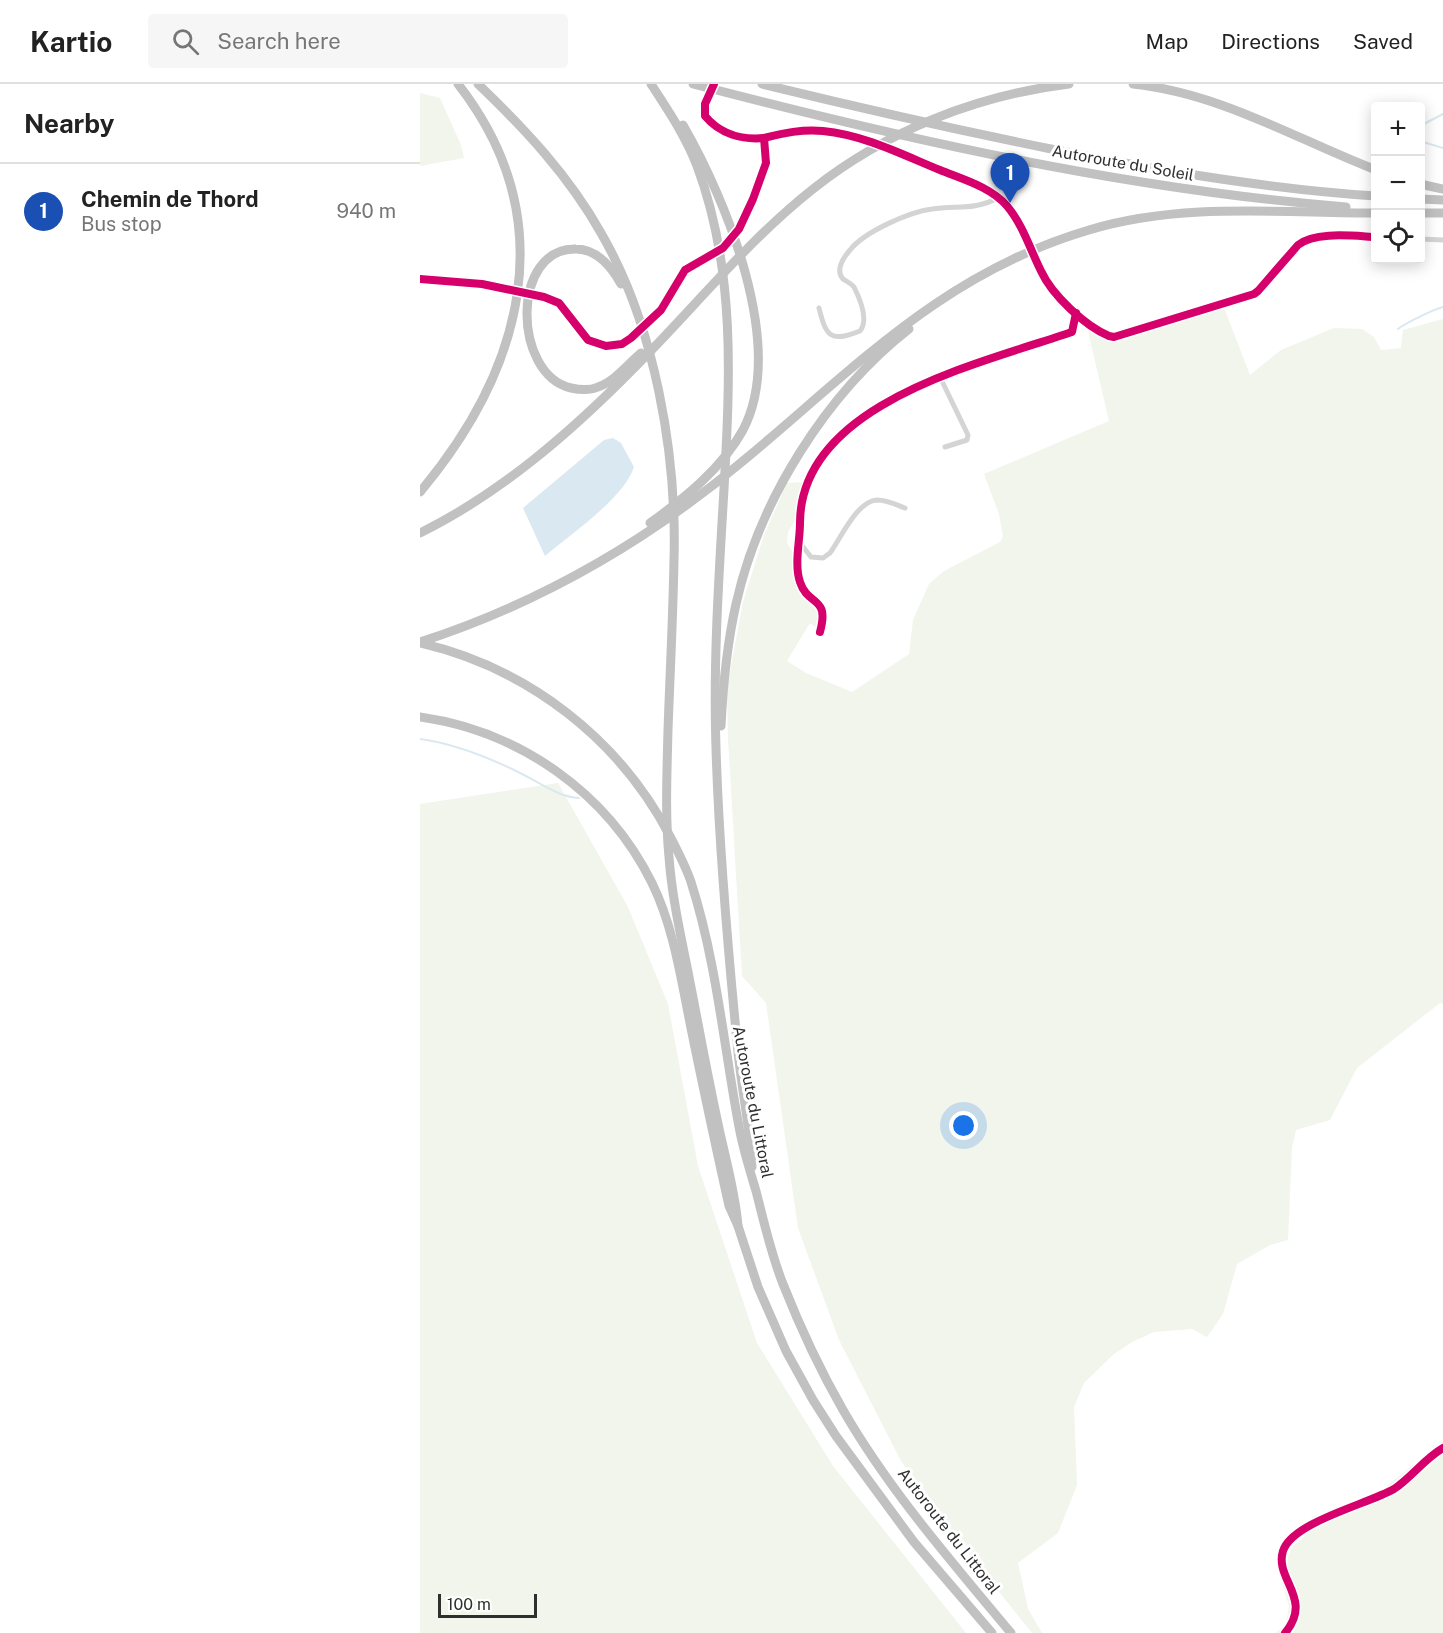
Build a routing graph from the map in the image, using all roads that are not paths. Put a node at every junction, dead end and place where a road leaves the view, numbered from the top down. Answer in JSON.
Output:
{"nodes":[{"id":1,"x":458,"y":84,"type":"edge"},
{"id":2,"x":478,"y":84,"type":"edge"},
{"id":3,"x":651,"y":84,"type":"edge"},
{"id":4,"x":657,"y":84,"type":"edge"},
{"id":5,"x":762,"y":84,"type":"edge"},
{"id":6,"x":1069,"y":84,"type":"edge"},
{"id":7,"x":1133,"y":84,"type":"edge"},
{"id":8,"x":696,"y":85,"type":"edge"},
{"id":9,"x":708,"y":98,"type":"dead end"},
{"id":10,"x":667,"y":103,"type":"junction"},
{"id":11,"x":764,"y":138,"type":"junction"},
{"id":12,"x":1371,"y":168,"type":"edge"},
{"id":13,"x":1425,"y":185,"type":"edge"},
{"id":14,"x":1443,"y":189,"type":"edge"},
{"id":15,"x":1371,"y":196,"type":"edge"},
{"id":16,"x":999,"y":197,"type":"junction"},
{"id":17,"x":1425,"y":199,"type":"edge"},
{"id":18,"x":1443,"y":200,"type":"edge"},
{"id":19,"x":1371,"y":210,"type":"edge"},
{"id":20,"x":1371,"y":211,"type":"edge"},
{"id":21,"x":1425,"y":213,"type":"edge"},
{"id":22,"x":1443,"y":213,"type":"edge"},
{"id":23,"x":1371,"y":237,"type":"edge"},
{"id":24,"x":1425,"y":239,"type":"edge"},
{"id":25,"x":1443,"y":240,"type":"edge"},
{"id":26,"x":977,"y":277,"type":"junction"},
{"id":27,"x":420,"y":279,"type":"edge"},
{"id":28,"x":693,"y":304,"type":"junction"},
{"id":29,"x":819,"y":308,"type":"dead end"},
{"id":30,"x":1076,"y":313,"type":"junction"},
{"id":31,"x":637,"y":316,"type":"junction"},
{"id":32,"x":940,"y":377,"type":"junction"},
{"id":33,"x":945,"y":447,"type":"dead end"},
{"id":34,"x":420,"y":492,"type":"edge"},
{"id":35,"x":905,"y":508,"type":"dead end"},
{"id":36,"x":420,"y":534,"type":"edge"},
{"id":37,"x":800,"y":542,"type":"junction"},
{"id":38,"x":820,"y":632,"type":"dead end"},
{"id":39,"x":420,"y":638,"type":"edge"},
{"id":40,"x":420,"y":643,"type":"edge"},
{"id":41,"x":420,"y":717,"type":"edge"},
{"id":42,"x":717,"y":789,"type":"junction"},
{"id":43,"x":752,"y":1178,"type":"junction"},
{"id":44,"x":738,"y":1226,"type":"junction"},
{"id":45,"x":1443,"y":1448,"type":"edge"},
{"id":46,"x":992,"y":1633,"type":"edge"},
{"id":47,"x":1011,"y":1633,"type":"edge"},
{"id":48,"x":1285,"y":1633,"type":"edge"}],
"edges":[{"from":1,"to":34,"type":"highway"},
{"from":2,"to":31,"type":"highway"},
{"from":3,"to":10,"type":"highway"},
{"from":4,"to":10,"type":"highway"},
{"from":5,"to":15,"type":"highway","name":"Autoroute du Soleil"},
{"from":6,"to":28,"type":"highway"},
{"from":7,"to":12,"type":"highway"},
{"from":8,"to":19,"type":"highway","name":"Autoroute du Soleil"},
{"from":9,"to":11,"type":"street"},
{"from":10,"to":39,"type":"highway"},
{"from":10,"to":42,"type":"highway"},
{"from":11,"to":16,"type":"street"},
{"from":11,"to":27,"type":"street"},
{"from":13,"to":14,"type":"highway"},
{"from":16,"to":29,"type":"street"},
{"from":16,"to":30,"type":"street"},
{"from":17,"to":18,"type":"highway"},
{"from":20,"to":26,"type":"highway"},
{"from":21,"to":22,"type":"highway"},
{"from":23,"to":30,"type":"street"},
{"from":24,"to":25,"type":"street"},
{"from":26,"to":40,"type":"highway"},
{"from":26,"to":42,"type":"highway"},
{"from":28,"to":31,"type":"highway"},
{"from":28,"to":36,"type":"highway"},
{"from":30,"to":32,"type":"street"},
{"from":31,"to":44,"type":"highway"},
{"from":32,"to":33,"type":"street"},
{"from":32,"to":37,"type":"street"},
{"from":35,"to":37,"type":"street"},
{"from":37,"to":38,"type":"street"},
{"from":40,"to":43,"type":"highway","name":"Autoroute du Littoral"},
{"from":41,"to":44,"type":"highway","name":"Autoroute du Littoral"},
{"from":42,"to":43,"type":"highway"},
{"from":43,"to":47,"type":"highway","name":"Autoroute du Littoral"},
{"from":44,"to":46,"type":"highway","name":"Autoroute du Littoral"},
{"from":45,"to":48,"type":"street"}]}
